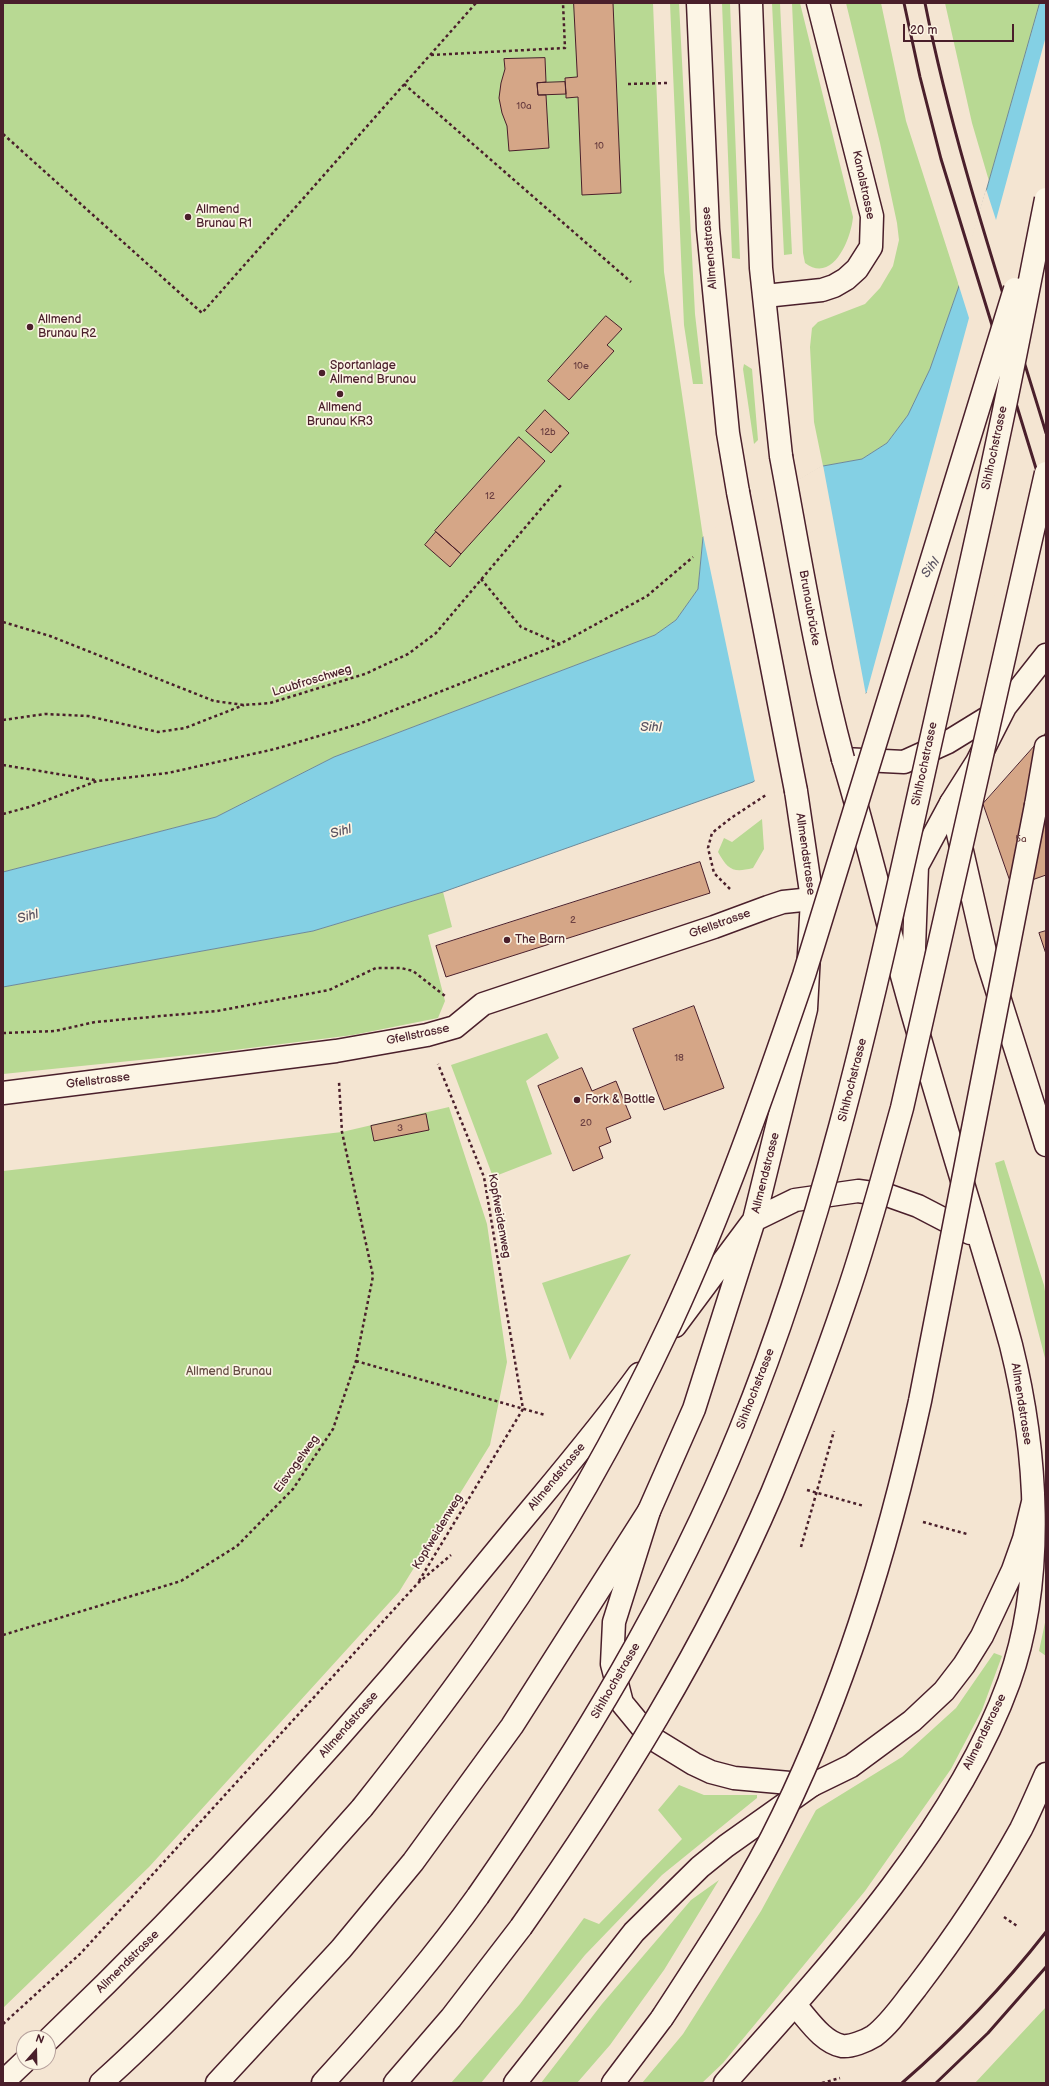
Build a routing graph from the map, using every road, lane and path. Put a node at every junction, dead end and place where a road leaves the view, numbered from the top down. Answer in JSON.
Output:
{"nodes":[{"id":1,"x":476,"y":3,"type":"edge"},
{"id":2,"x":563,"y":3,"type":"edge"},
{"id":3,"x":698,"y":3,"type":"edge"},
{"id":4,"x":751,"y":3,"type":"edge"},
{"id":5,"x":818,"y":3,"type":"edge"},
{"id":6,"x":430,"y":55,"type":"junction"},
{"id":7,"x":667,"y":82,"type":"dead end"},
{"id":8,"x":404,"y":84,"type":"junction"},
{"id":9,"x":628,"y":84,"type":"dead end"},
{"id":10,"x":3,"y":134,"type":"edge"},
{"id":11,"x":1046,"y":198,"type":"edge"},
{"id":12,"x":631,"y":282,"type":"dead end"},
{"id":13,"x":765,"y":296,"type":"junction"},
{"id":14,"x":1046,"y":473,"type":"edge"},
{"id":15,"x":561,"y":485,"type":"dead end"},
{"id":16,"x":693,"y":557,"type":"dead end"},
{"id":17,"x":480,"y":579,"type":"junction"},
{"id":18,"x":3,"y":622,"type":"edge"},
{"id":19,"x":560,"y":644,"type":"junction"},
{"id":20,"x":1046,"y":655,"type":"edge"},
{"id":21,"x":244,"y":705,"type":"junction"},
{"id":22,"x":1005,"y":707,"type":"junction"},
{"id":23,"x":3,"y":720,"type":"edge"},
{"id":24,"x":1046,"y":747,"type":"edge"},
{"id":25,"x":843,"y":759,"type":"junction"},
{"id":26,"x":3,"y":765,"type":"edge"},
{"id":27,"x":97,"y":780,"type":"junction"},
{"id":28,"x":951,"y":803,"type":"junction"},
{"id":29,"x":3,"y":814,"type":"edge"},
{"id":30,"x":812,"y":899,"type":"junction"},
{"id":31,"x":911,"y":1011,"type":"junction"},
{"id":32,"x":470,"y":1016,"type":"junction"},
{"id":33,"x":3,"y":1033,"type":"edge"},
{"id":34,"x":427,"y":1036,"type":"junction"},
{"id":35,"x":336,"y":1051,"type":"junction"},
{"id":36,"x":3,"y":1093,"type":"edge"},
{"id":37,"x":1046,"y":1145,"type":"edge"},
{"id":38,"x":754,"y":1220,"type":"junction"},
{"id":39,"x":980,"y":1238,"type":"junction"},
{"id":40,"x":356,"y":1361,"type":"junction"},
{"id":41,"x":523,"y":1409,"type":"junction"},
{"id":42,"x":545,"y":1415,"type":"dead end"},
{"id":43,"x":834,"y":1431,"type":"dead end"},
{"id":44,"x":1033,"y":1502,"type":"junction"},
{"id":45,"x":648,"y":1511,"type":"junction"},
{"id":46,"x":915,"y":1520,"type":"dead end"},
{"id":47,"x":967,"y":1534,"type":"dead end"},
{"id":48,"x":801,"y":1547,"type":"dead end"},
{"id":49,"x":454,"y":1553,"type":"dead end"},
{"id":50,"x":418,"y":1583,"type":"junction"},
{"id":51,"x":3,"y":1635,"type":"edge"},
{"id":52,"x":1046,"y":1774,"type":"edge"},
{"id":53,"x":812,"y":1785,"type":"junction"},
{"id":54,"x":1002,"y":1915,"type":"dead end"},
{"id":55,"x":1017,"y":1926,"type":"dead end"},
{"id":56,"x":795,"y":2005,"type":"junction"},
{"id":57,"x":3,"y":2024,"type":"edge"},
{"id":58,"x":56,"y":2032,"type":"edge"},
{"id":59,"x":16,"y":2070,"type":"edge"},
{"id":60,"x":3,"y":2082,"type":"edge"},
{"id":61,"x":101,"y":2083,"type":"edge"},
{"id":62,"x":217,"y":2083,"type":"edge"},
{"id":63,"x":323,"y":2083,"type":"edge"},
{"id":64,"x":396,"y":2083,"type":"edge"},
{"id":65,"x":515,"y":2083,"type":"edge"},
{"id":66,"x":612,"y":2083,"type":"edge"},
{"id":67,"x":725,"y":2083,"type":"edge"}],
"edges":[{"from":1,"to":6,"type":"path"},
{"from":2,"to":6,"type":"path"},
{"from":3,"to":30,"type":"main road","name":"Allmendstrasse","bridge":true},
{"from":4,"to":13,"type":"main road"},
{"from":5,"to":13,"type":"main road","name":"Kanalstrasse"},
{"from":6,"to":8,"type":"path"},
{"from":7,"to":9,"type":"path"},
{"from":8,"to":10,"type":"path"},
{"from":8,"to":12,"type":"path"},
{"from":11,"to":61,"type":"main road","bridge":true},
{"from":11,"to":63,"type":"main road","name":"Sihlhochstrasse","bridge":true},
{"from":13,"to":25,"type":"main road","name":"Brunaubrücke","bridge":true},
{"from":14,"to":64,"type":"main road","bridge":true},
{"from":15,"to":17,"type":"path","name":"Laubfroschweg"},
{"from":16,"to":19,"type":"path"},
{"from":17,"to":19,"type":"path"},
{"from":17,"to":21,"type":"path","name":"Laubfroschweg"},
{"from":18,"to":21,"type":"path","name":"Laubfroschweg"},
{"from":19,"to":27,"type":"path"},
{"from":20,"to":22,"type":"main road"},
{"from":21,"to":23,"type":"path"},
{"from":22,"to":25,"type":"main road"},
{"from":22,"to":28,"type":"main road"},
{"from":24,"to":66,"type":"main road","bridge":true},
{"from":25,"to":31,"type":"main road","name":"Allmendstrasse"},
{"from":26,"to":27,"type":"path"},
{"from":27,"to":29,"type":"path"},
{"from":28,"to":31,"type":"main road"},
{"from":28,"to":37,"type":"main road"},
{"from":30,"to":32,"type":"main road","name":"Gfellstrasse"},
{"from":30,"to":38,"type":"main road","name":"Allmendstrasse"},
{"from":31,"to":39,"type":"main road","name":"Allmendstrasse"},
{"from":32,"to":33,"type":"path"},
{"from":32,"to":34,"type":"main road","name":"Gfellstrasse"},
{"from":34,"to":35,"type":"main road","name":"Gfellstrasse"},
{"from":34,"to":41,"type":"path","name":"Kopfweidenweg"},
{"from":35,"to":36,"type":"main road","name":"Gfellstrasse"},
{"from":35,"to":40,"type":"path","name":"Eisvogelweg"},
{"from":38,"to":39,"type":"main road"},
{"from":38,"to":45,"type":"main road"},
{"from":38,"to":58,"type":"main road","name":"Allmendstrasse"},
{"from":39,"to":44,"type":"main road","name":"Allmendstrasse"},
{"from":40,"to":41,"type":"path"},
{"from":40,"to":51,"type":"path","name":"Eisvogelweg"},
{"from":41,"to":42,"type":"path"},
{"from":41,"to":50,"type":"path","name":"Kopfweidenweg"},
{"from":43,"to":48,"type":"path"},
{"from":44,"to":53,"type":"main road"},
{"from":44,"to":56,"type":"main road","name":"Allmendstrasse"},
{"from":45,"to":53,"type":"main road"},
{"from":45,"to":62,"type":"main road"},
{"from":46,"to":47,"type":"path"},
{"from":49,"to":50,"type":"path"},
{"from":50,"to":57,"type":"path"},
{"from":52,"to":56,"type":"main road"},
{"from":53,"to":65,"type":"main road"},
{"from":54,"to":55,"type":"path"},
{"from":56,"to":67,"type":"main road","name":"Allmendstrasse"},
{"from":59,"to":60,"type":"main road"}]}
